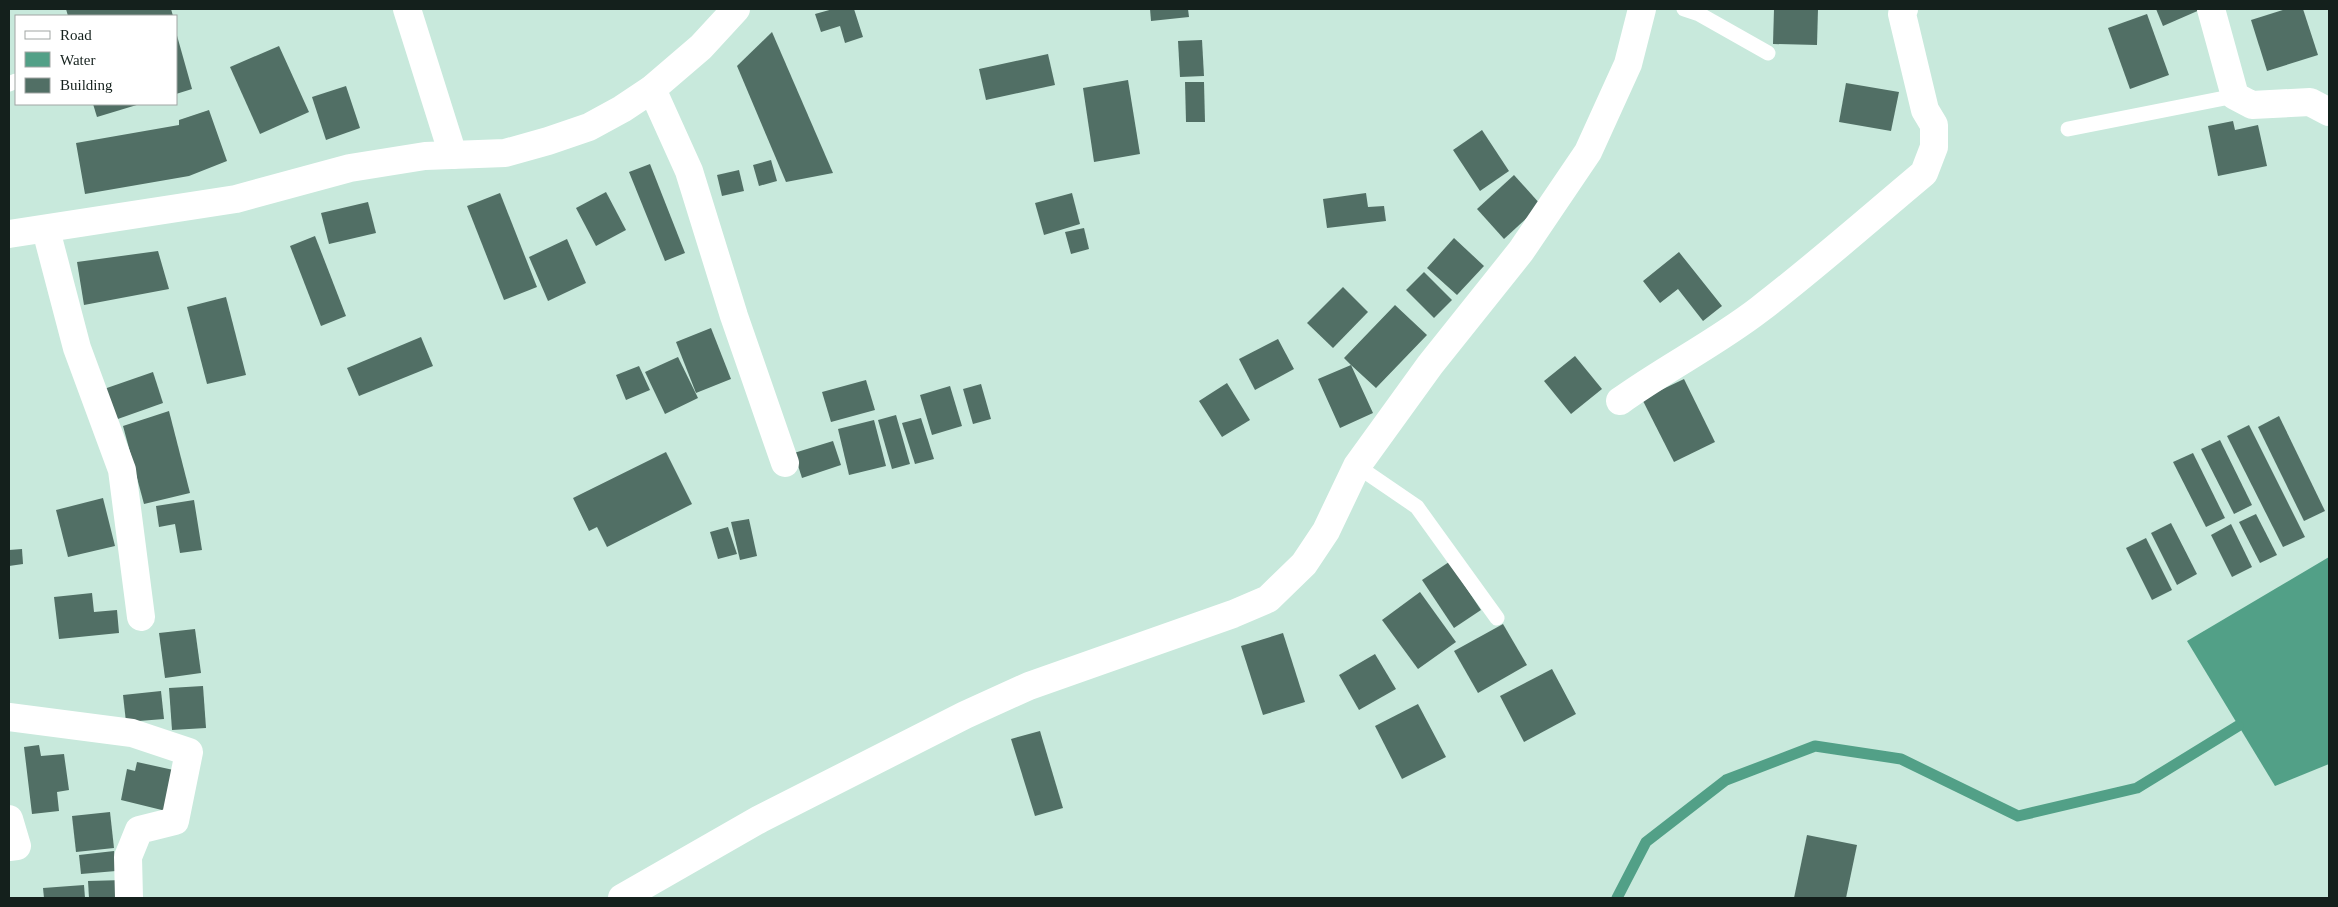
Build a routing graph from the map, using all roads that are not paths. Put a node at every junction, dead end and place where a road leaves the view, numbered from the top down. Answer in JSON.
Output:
{"nodes":[{"id":1,"x":407,"y":9,"type":"edge"},
{"id":2,"x":736,"y":9,"type":"edge"},
{"id":3,"x":1642,"y":9,"type":"edge"},
{"id":4,"x":1684,"y":9,"type":"edge"},
{"id":5,"x":1904,"y":9,"type":"edge"},
{"id":6,"x":2211,"y":9,"type":"edge"},
{"id":7,"x":1768,"y":53,"type":"dead end"},
{"id":8,"x":652,"y":89,"type":"junction"},
{"id":9,"x":2235,"y":96,"type":"junction"},
{"id":10,"x":2329,"y":112,"type":"edge"},
{"id":11,"x":2068,"y":130,"type":"dead end"},
{"id":12,"x":453,"y":155,"type":"junction"},
{"id":13,"x":46,"y":230,"type":"junction"},
{"id":14,"x":9,"y":234,"type":"edge"},
{"id":15,"x":1620,"y":401,"type":"dead end"},
{"id":16,"x":785,"y":463,"type":"dead end"},
{"id":17,"x":1357,"y":466,"type":"junction"},
{"id":18,"x":141,"y":617,"type":"dead end"},
{"id":19,"x":1497,"y":618,"type":"dead end"},
{"id":20,"x":9,"y":717,"type":"edge"},
{"id":21,"x":9,"y":819,"type":"edge"},
{"id":22,"x":9,"y":847,"type":"edge"},
{"id":23,"x":129,"y":898,"type":"edge"},
{"id":24,"x":622,"y":898,"type":"edge"}],
"edges":[{"from":1,"to":12,"type":"street"},
{"from":2,"to":8,"type":"street"},
{"from":3,"to":17,"type":"street"},
{"from":4,"to":7,"type":"lane"},
{"from":5,"to":15,"type":"street"},
{"from":6,"to":9,"type":"street"},
{"from":8,"to":12,"type":"street"},
{"from":8,"to":16,"type":"street"},
{"from":9,"to":10,"type":"street"},
{"from":9,"to":11,"type":"lane"},
{"from":12,"to":13,"type":"street"},
{"from":13,"to":14,"type":"street"},
{"from":13,"to":18,"type":"street"},
{"from":17,"to":19,"type":"lane"},
{"from":17,"to":24,"type":"street"},
{"from":20,"to":23,"type":"street"},
{"from":21,"to":22,"type":"street"}]}
